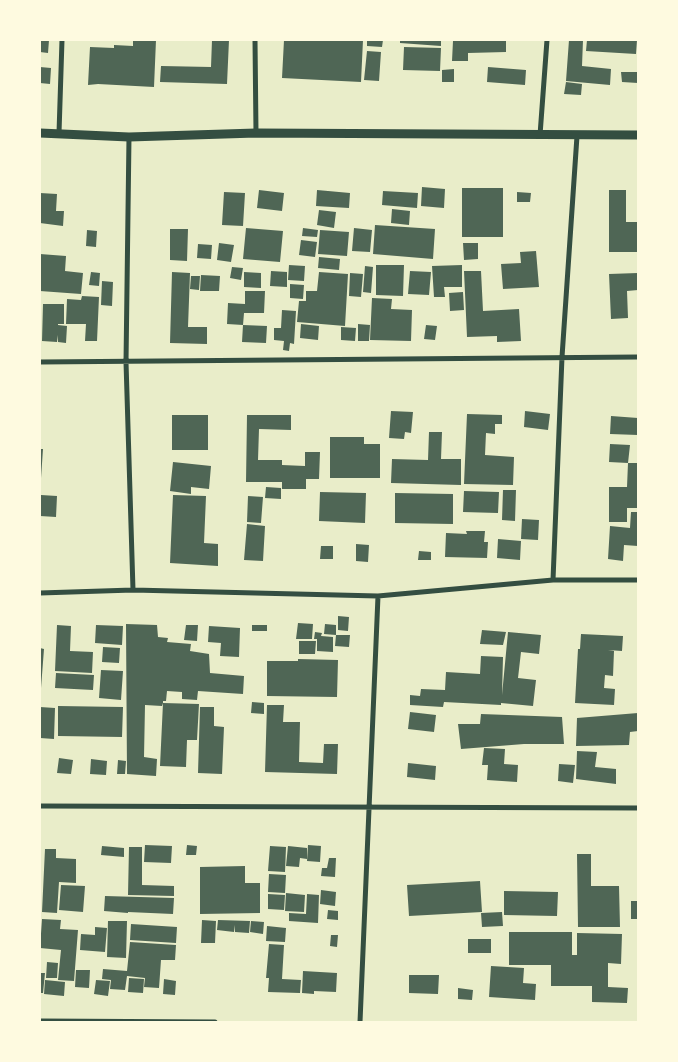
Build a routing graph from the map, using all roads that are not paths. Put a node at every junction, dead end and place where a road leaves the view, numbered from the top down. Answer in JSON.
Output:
{"nodes":[{"id":1,"x":62,"y":40,"type":"edge"},
{"id":2,"x":255,"y":40,"type":"edge"},
{"id":3,"x":547,"y":40,"type":"edge"},
{"id":4,"x":40,"y":133,"type":"edge"},
{"id":5,"x":60,"y":133,"type":"junction"},
{"id":6,"x":256,"y":133,"type":"junction"},
{"id":7,"x":540,"y":135,"type":"junction"},
{"id":8,"x":638,"y":135,"type":"edge"},
{"id":9,"x":129,"y":136,"type":"junction"},
{"id":10,"x":578,"y":136,"type":"junction"},
{"id":11,"x":562,"y":357,"type":"junction"},
{"id":12,"x":638,"y":357,"type":"edge"},
{"id":13,"x":40,"y":362,"type":"edge"},
{"id":14,"x":126,"y":362,"type":"junction"},
{"id":15,"x":553,"y":580,"type":"junction"},
{"id":16,"x":638,"y":580,"type":"edge"},
{"id":17,"x":133,"y":590,"type":"junction"},
{"id":18,"x":40,"y":593,"type":"edge"},
{"id":19,"x":378,"y":596,"type":"junction"},
{"id":20,"x":40,"y":806,"type":"edge"},
{"id":21,"x":369,"y":808,"type":"junction"},
{"id":22,"x":638,"y":808,"type":"edge"},
{"id":23,"x":40,"y":1022,"type":"edge"},
{"id":24,"x":165,"y":1022,"type":"edge"},
{"id":25,"x":215,"y":1022,"type":"edge"},
{"id":26,"x":360,"y":1022,"type":"edge"}],
"edges":[{"from":1,"to":5,"type":"street"},
{"from":2,"to":6,"type":"street"},
{"from":3,"to":7,"type":"street"},
{"from":4,"to":5,"type":"street"},
{"from":5,"to":9,"type":"street"},
{"from":6,"to":7,"type":"street"},
{"from":6,"to":9,"type":"street"},
{"from":7,"to":10,"type":"street"},
{"from":8,"to":10,"type":"street"},
{"from":9,"to":14,"type":"street"},
{"from":10,"to":11,"type":"street"},
{"from":11,"to":12,"type":"street"},
{"from":11,"to":14,"type":"street"},
{"from":11,"to":15,"type":"street"},
{"from":13,"to":14,"type":"street"},
{"from":14,"to":17,"type":"street"},
{"from":15,"to":16,"type":"street"},
{"from":15,"to":19,"type":"street"},
{"from":17,"to":18,"type":"street"},
{"from":17,"to":19,"type":"street"},
{"from":19,"to":21,"type":"street"},
{"from":20,"to":21,"type":"street"},
{"from":21,"to":22,"type":"street"},
{"from":21,"to":26,"type":"street"},
{"from":23,"to":24,"type":"street"},
{"from":24,"to":25,"type":"street"}]}
